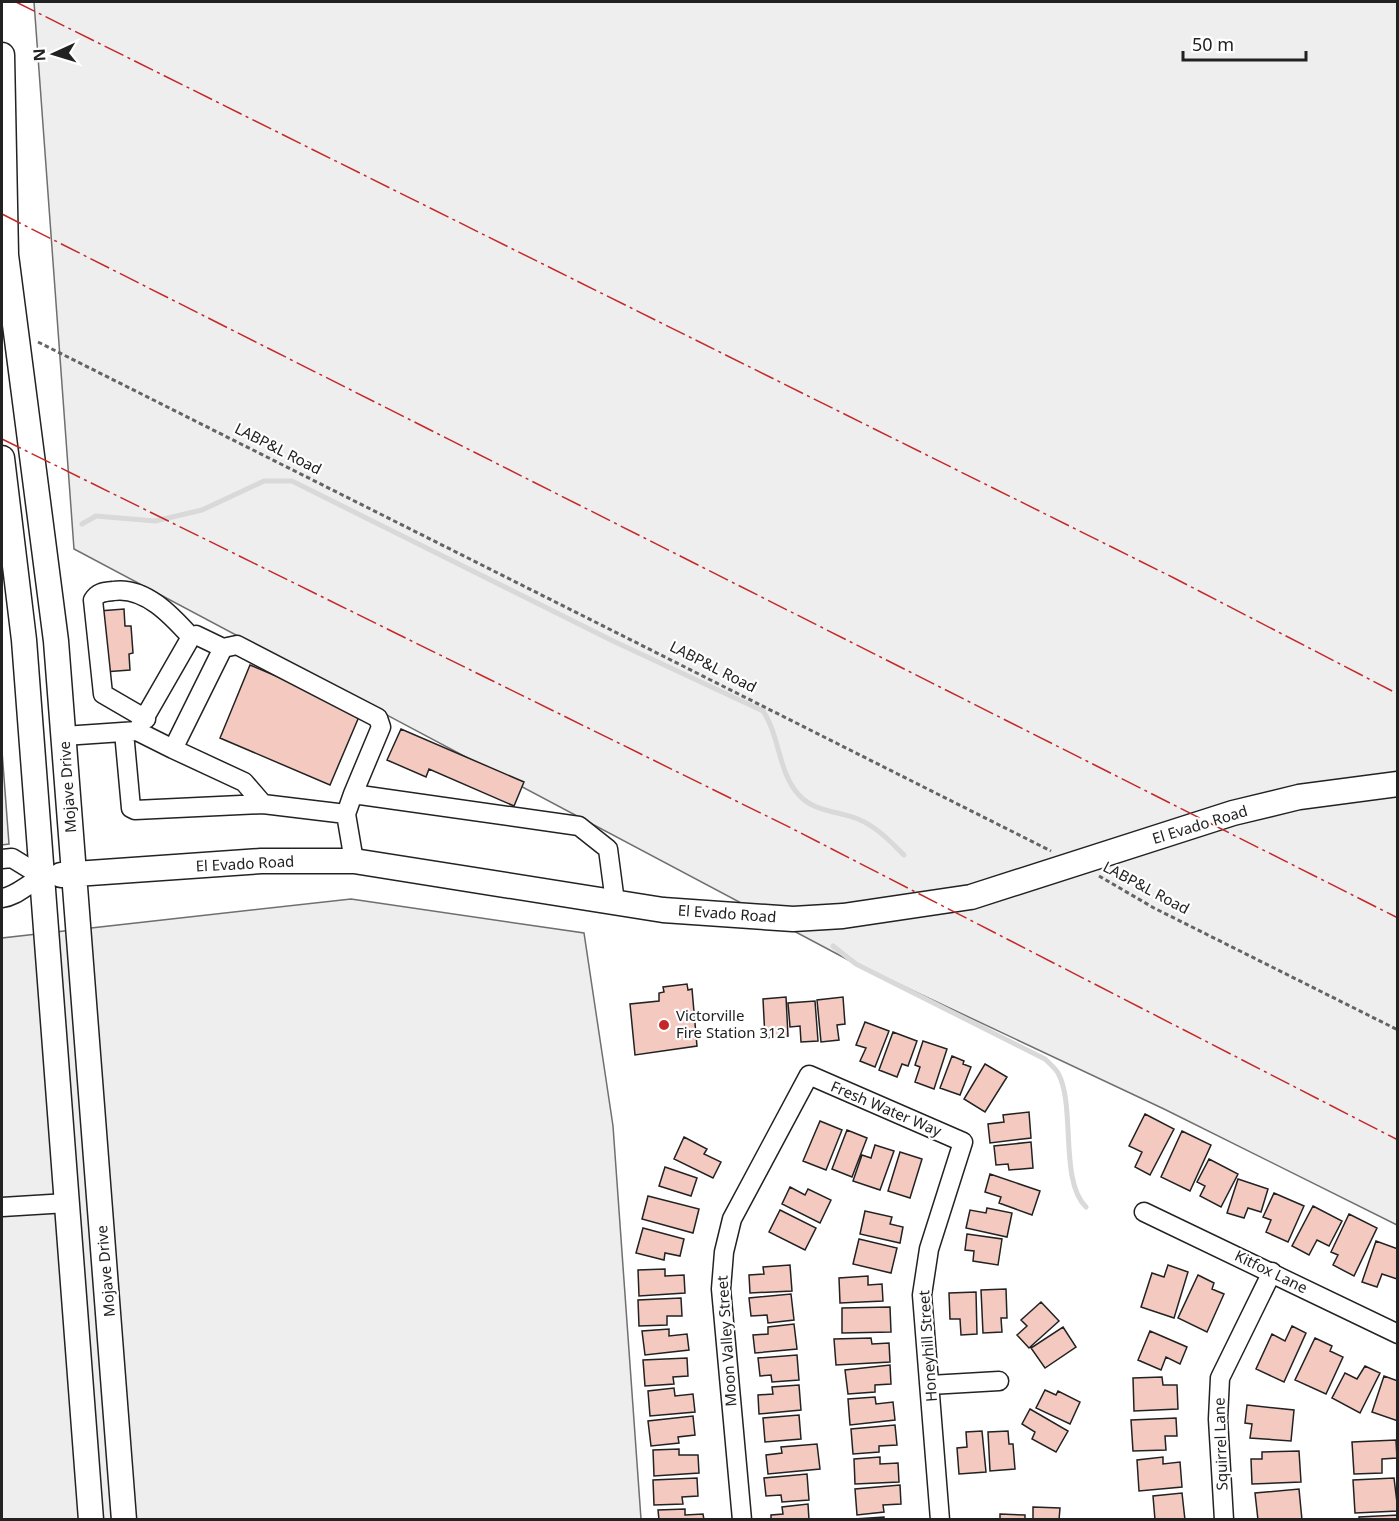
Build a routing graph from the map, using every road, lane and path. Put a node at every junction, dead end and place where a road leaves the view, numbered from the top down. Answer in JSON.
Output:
{"nodes":[{"id":1,"x":2,"y":55,"type":"edge"},
{"id":2,"x":15,"y":330,"type":"junction"},
{"id":3,"x":2,"y":458,"type":"edge"},
{"id":4,"x":191,"y":637,"type":"junction"},
{"id":5,"x":223,"y":648,"type":"junction"},
{"id":6,"x":136,"y":728,"type":"junction"},
{"id":7,"x":64,"y":736,"type":"junction"},
{"id":8,"x":173,"y":749,"type":"junction"},
{"id":9,"x":1398,"y":784,"type":"edge"},
{"id":10,"x":353,"y":794,"type":"junction"},
{"id":11,"x":263,"y":804,"type":"junction"},
{"id":12,"x":346,"y":814,"type":"junction"},
{"id":13,"x":2,"y":859,"type":"edge"},
{"id":14,"x":354,"y":861,"type":"junction"},
{"id":15,"x":1078,"y":864,"type":"junction"},
{"id":16,"x":60,"y":875,"type":"junction"},
{"id":17,"x":2,"y":898,"type":"edge"},
{"id":18,"x":615,"y":902,"type":"junction"},
{"id":19,"x":1398,"y":1030,"type":"edge"},
{"id":20,"x":809,"y":1076,"type":"joint"},
{"id":21,"x":963,"y":1142,"type":"joint"},
{"id":22,"x":99,"y":1201,"type":"junction"},
{"id":23,"x":68,"y":1203,"type":"junction"},
{"id":24,"x":2,"y":1208,"type":"edge"},
{"id":25,"x":1144,"y":1212,"type":"dead end"},
{"id":26,"x":1272,"y":1272,"type":"junction"},
{"id":27,"x":1398,"y":1334,"type":"edge"},
{"id":28,"x":999,"y":1380,"type":"dead end"},
{"id":29,"x":930,"y":1385,"type":"junction"},
{"id":30,"x":91,"y":1520,"type":"edge"},
{"id":31,"x":124,"y":1520,"type":"edge"},
{"id":32,"x":742,"y":1520,"type":"edge"},
{"id":33,"x":940,"y":1520,"type":"edge"},
{"id":34,"x":1224,"y":1520,"type":"edge"}],
"edges":[{"from":1,"to":2,"type":"main road","name":"Mojave Drive"},
{"from":2,"to":7,"type":"main road","name":"Mojave Drive"},
{"from":2,"to":15,"type":"path","name":"LABP&L Road"},
{"from":3,"to":16,"type":"main road","name":"Mojave Drive"},
{"from":4,"to":5,"type":"street"},
{"from":4,"to":6,"type":"street"},
{"from":4,"to":6,"type":"street"},
{"from":5,"to":8,"type":"street"},
{"from":5,"to":10,"type":"street"},
{"from":6,"to":7,"type":"street"},
{"from":6,"to":8,"type":"street"},
{"from":6,"to":11,"type":"street"},
{"from":7,"to":16,"type":"main road","name":"Mojave Drive"},
{"from":8,"to":11,"type":"street"},
{"from":9,"to":15,"type":"main road","name":"El Evado Road"},
{"from":10,"to":12,"type":"street"},
{"from":10,"to":18,"type":"street"},
{"from":11,"to":12,"type":"street"},
{"from":12,"to":14,"type":"street"},
{"from":13,"to":16,"type":"street"},
{"from":14,"to":16,"type":"main road","name":"El Evado Road"},
{"from":14,"to":18,"type":"main road","name":"El Evado Road"},
{"from":15,"to":18,"type":"main road","name":"El Evado Road"},
{"from":15,"to":19,"type":"path","name":"LABP&L Road"},
{"from":16,"to":17,"type":"street","name":"El Evado Road"},
{"from":16,"to":22,"type":"main road","name":"Mojave Drive"},
{"from":16,"to":23,"type":"main road","name":"Mojave Drive"},
{"from":20,"to":21,"type":"street","name":"Fresh Water Way"},
{"from":20,"to":32,"type":"street","name":"Moon Valley Street"},
{"from":21,"to":29,"type":"street","name":"Honeyhill Street"},
{"from":22,"to":23,"type":"main road"},
{"from":22,"to":31,"type":"main road","name":"Mojave Drive"},
{"from":23,"to":24,"type":"street"},
{"from":23,"to":30,"type":"main road","name":"Mojave Drive"},
{"from":25,"to":26,"type":"street","name":"Kitfox Lane"},
{"from":26,"to":27,"type":"street","name":"Kitfox Lane"},
{"from":26,"to":34,"type":"street","name":"Squirrel Lane"},
{"from":28,"to":29,"type":"street"},
{"from":29,"to":33,"type":"street","name":"Honeyhill Street"}]}
